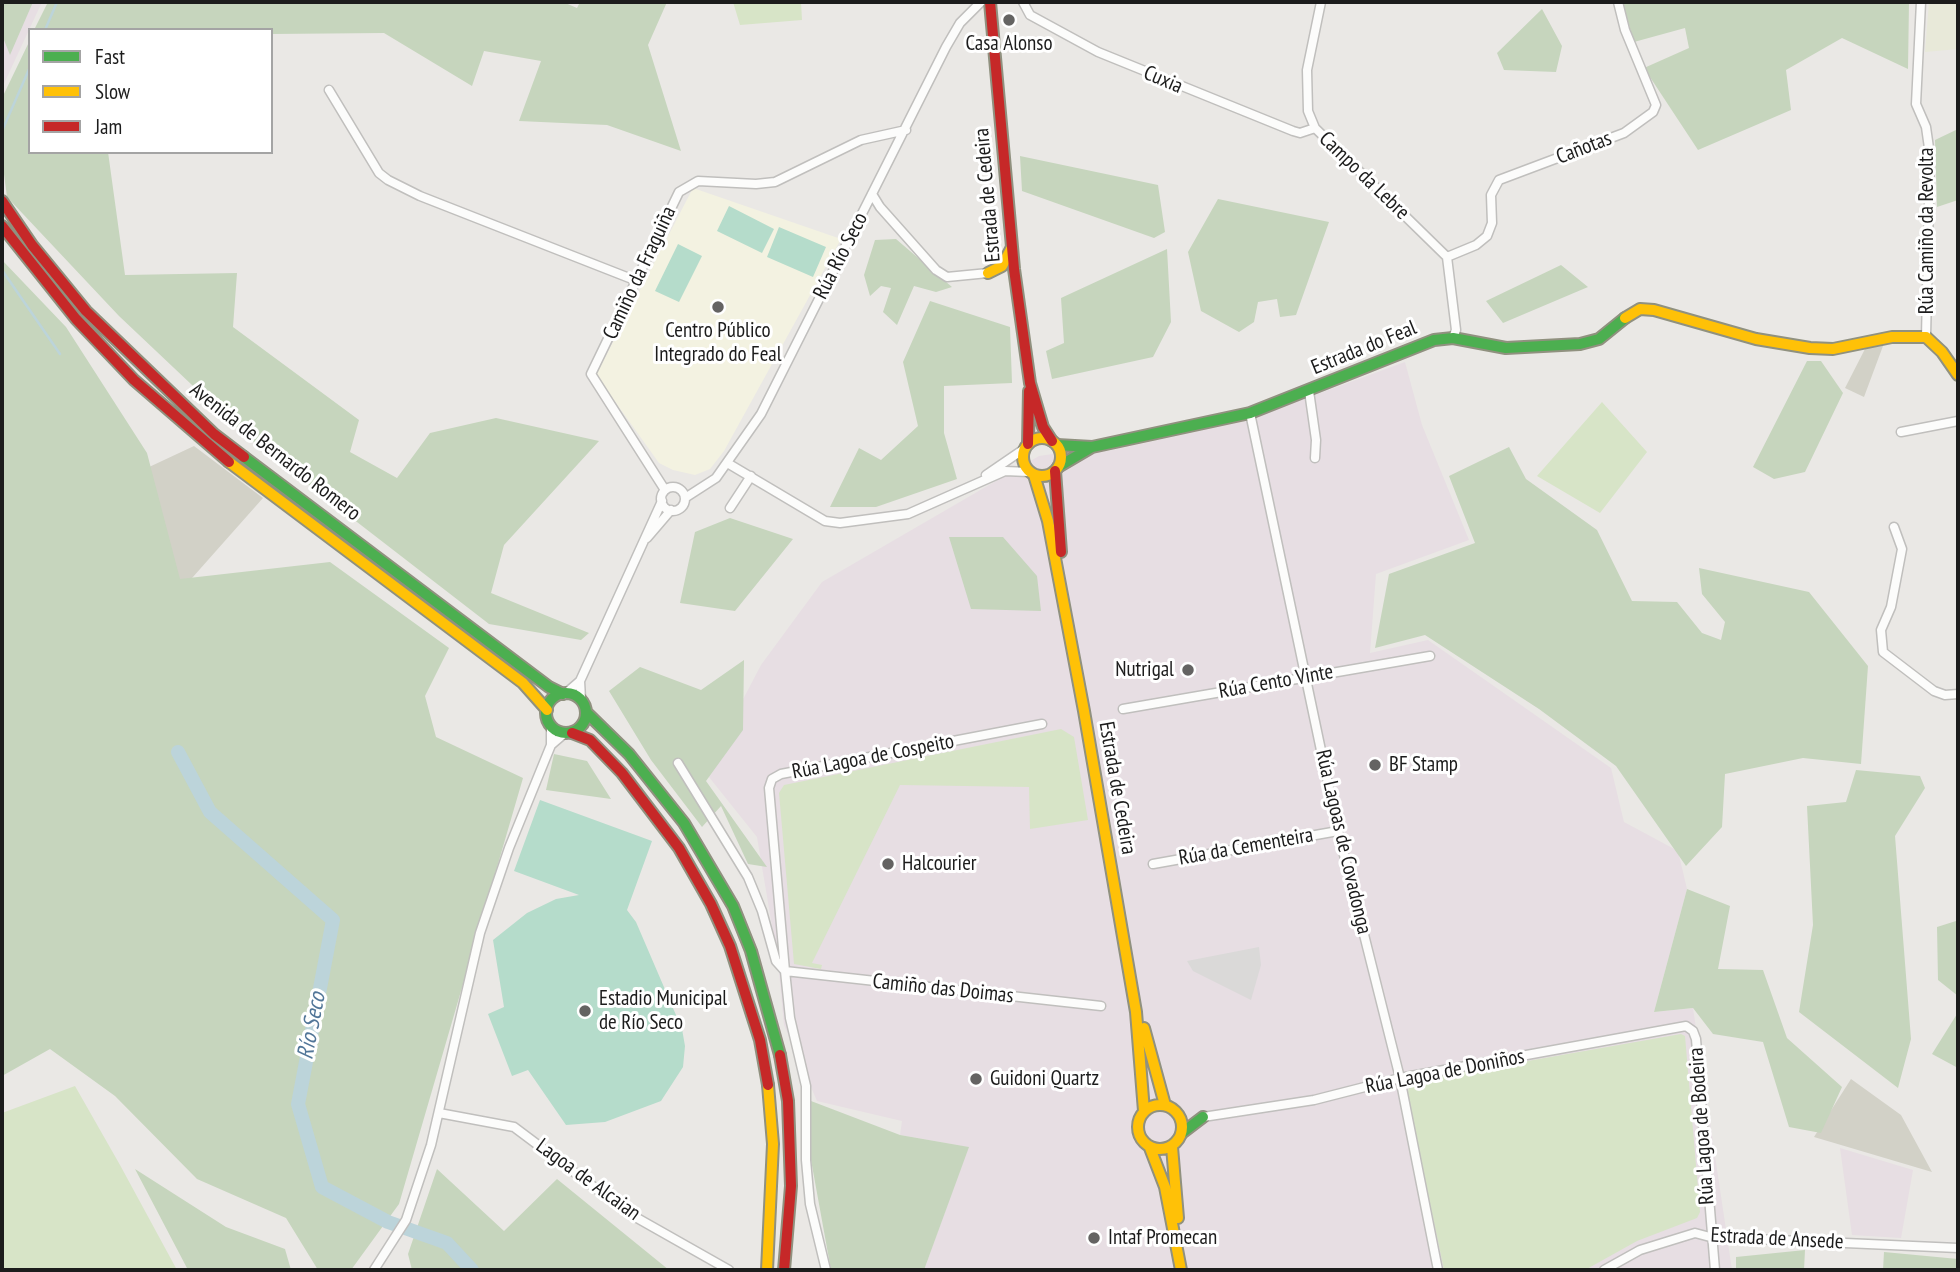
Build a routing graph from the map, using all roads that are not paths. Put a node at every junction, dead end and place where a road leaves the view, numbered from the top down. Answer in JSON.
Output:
{"nodes":[{"id":1,"x":981,"y":2,"type":"edge"},
{"id":2,"x":990,"y":2,"type":"edge"},
{"id":3,"x":1023,"y":2,"type":"edge"},
{"id":4,"x":1321,"y":2,"type":"edge"},
{"id":5,"x":1618,"y":2,"type":"edge"},
{"id":6,"x":1921,"y":2,"type":"edge"},
{"id":7,"x":329,"y":90,"type":"dead end"},
{"id":8,"x":1315,"y":128,"type":"junction"},
{"id":9,"x":906,"y":130,"type":"junction"},
{"id":10,"x":872,"y":194,"type":"junction"},
{"id":11,"x":2,"y":201,"type":"edge"},
{"id":12,"x":864,"y":211,"type":"junction"},
{"id":13,"x":891,"y":220,"type":"junction"},
{"id":14,"x":2,"y":226,"type":"edge"},
{"id":15,"x":1012,"y":246,"type":"junction"},
{"id":16,"x":1447,"y":257,"type":"junction"},
{"id":17,"x":1014,"y":269,"type":"junction"},
{"id":18,"x":988,"y":273,"type":"junction"},
{"id":19,"x":637,"y":281,"type":"junction"},
{"id":20,"x":1017,"y":290,"type":"junction"},
{"id":21,"x":1926,"y":337,"type":"junction"},
{"id":22,"x":1453,"y":338,"type":"junction"},
{"id":23,"x":1958,"y":375,"type":"edge"},
{"id":24,"x":1030,"y":383,"type":"junction"},
{"id":25,"x":1310,"y":391,"type":"junction"},
{"id":26,"x":1250,"y":413,"type":"junction"},
{"id":27,"x":1958,"y":421,"type":"edge"},
{"id":28,"x":1901,"y":432,"type":"dead end"},
{"id":29,"x":1054,"y":443,"type":"junction"},
{"id":30,"x":1026,"y":446,"type":"junction"},
{"id":31,"x":1093,"y":447,"type":"junction"},
{"id":32,"x":1315,"y":458,"type":"dead end"},
{"id":33,"x":729,"y":464,"type":"junction"},
{"id":34,"x":1056,"y":469,"type":"junction"},
{"id":35,"x":1031,"y":474,"type":"junction"},
{"id":36,"x":751,"y":476,"type":"junction"},
{"id":37,"x":666,"y":490,"type":"junction"},
{"id":38,"x":963,"y":491,"type":"junction"},
{"id":39,"x":685,"y":498,"type":"junction"},
{"id":40,"x":662,"y":501,"type":"junction"},
{"id":41,"x":730,"y":508,"type":"dead end"},
{"id":42,"x":671,"y":510,"type":"junction"},
{"id":43,"x":1894,"y":527,"type":"dead end"},
{"id":44,"x":638,"y":552,"type":"junction"},
{"id":45,"x":1430,"y":656,"type":"dead end"},
{"id":46,"x":1305,"y":676,"type":"junction"},
{"id":47,"x":580,"y":681,"type":"junction"},
{"id":48,"x":564,"y":694,"type":"junction"},
{"id":49,"x":1958,"y":694,"type":"edge"},
{"id":50,"x":580,"y":699,"type":"junction"},
{"id":51,"x":1123,"y":709,"type":"dead end"},
{"id":52,"x":547,"y":710,"type":"junction"},
{"id":53,"x":586,"y":712,"type":"junction"},
{"id":54,"x":1042,"y":724,"type":"dead end"},
{"id":55,"x":551,"y":726,"type":"junction"},
{"id":56,"x":568,"y":733,"type":"junction"},
{"id":57,"x":551,"y":745,"type":"junction"},
{"id":58,"x":678,"y":763,"type":"dead end"},
{"id":59,"x":1338,"y":831,"type":"junction"},
{"id":60,"x":1153,"y":864,"type":"dead end"},
{"id":61,"x":785,"y":971,"type":"junction"},
{"id":62,"x":1101,"y":1006,"type":"dead end"},
{"id":63,"x":1686,"y":1026,"type":"joint"},
{"id":64,"x":1400,"y":1078,"type":"junction"},
{"id":65,"x":1165,"y":1105,"type":"junction"},
{"id":66,"x":1144,"y":1111,"type":"junction"},
{"id":67,"x":439,"y":1113,"type":"junction"},
{"id":68,"x":1179,"y":1115,"type":"junction"},
{"id":69,"x":1203,"y":1117,"type":"junction"},
{"id":70,"x":1182,"y":1133,"type":"junction"},
{"id":71,"x":1172,"y":1147,"type":"junction"},
{"id":72,"x":1150,"y":1148,"type":"junction"},
{"id":73,"x":1710,"y":1237,"type":"junction"},
{"id":74,"x":1958,"y":1248,"type":"edge"},
{"id":75,"x":374,"y":1270,"type":"edge"},
{"id":76,"x":729,"y":1270,"type":"edge"},
{"id":77,"x":767,"y":1270,"type":"edge"},
{"id":78,"x":784,"y":1270,"type":"edge"},
{"id":79,"x":826,"y":1270,"type":"edge"},
{"id":80,"x":1181,"y":1270,"type":"edge"},
{"id":81,"x":1186,"y":1270,"type":"edge"},
{"id":82,"x":1438,"y":1270,"type":"edge"},
{"id":83,"x":1604,"y":1270,"type":"edge"},
{"id":84,"x":1715,"y":1270,"type":"edge"}],
"edges":[{"from":1,"to":9,"type":"street","name":"Rúa Río Seco"},
{"from":2,"to":15,"type":"main road","name":"Estrada de Cedeira"},
{"from":3,"to":8,"type":"street","name":"Cuxia"},
{"from":4,"to":8,"type":"street","name":"Campo da Lebre"},
{"from":5,"to":16,"type":"street","name":"Cañotas"},
{"from":6,"to":21,"type":"street","name":"Rúa Camiño da Revolta"},
{"from":7,"to":19,"type":"street"},
{"from":8,"to":16,"type":"street","name":"Campo da Lebre"},
{"from":9,"to":10,"type":"street","name":"Rúa Río Seco"},
{"from":9,"to":19,"type":"street","name":"Camiño da Fraguiña"},
{"from":10,"to":12,"type":"street","name":"Rúa Río Seco"},
{"from":10,"to":13,"type":"street"},
{"from":11,"to":48,"type":"main road","name":"Avenida de Bernardo Romero"},
{"from":12,"to":13,"type":"street"},
{"from":12,"to":33,"type":"street","name":"Rúa Río Seco"},
{"from":13,"to":18,"type":"street"},
{"from":14,"to":52,"type":"main road","name":"Avenida de Bernardo Romero"},
{"from":15,"to":17,"type":"main road","name":"Estrada de Cedeira"},
{"from":15,"to":18,"type":"main road"},
{"from":16,"to":22,"type":"street"},
{"from":17,"to":18,"type":"main road"},
{"from":17,"to":20,"type":"main road","name":"Estrada de Cedeira"},
{"from":18,"to":20,"type":"main road"},
{"from":19,"to":37,"type":"street","name":"Camiño da Fraguiña"},
{"from":20,"to":24,"type":"main road","name":"Estrada de Cedeira"},
{"from":21,"to":22,"type":"main road","name":"Estrada do Feal"},
{"from":21,"to":23,"type":"main road"},
{"from":22,"to":25,"type":"main road","name":"Estrada do Feal"},
{"from":24,"to":29,"type":"main road","name":"Estrada de Cedeira"},
{"from":24,"to":30,"type":"main road","name":"Estrada de Cedeira"},
{"from":25,"to":26,"type":"main road","name":"Estrada do Feal"},
{"from":25,"to":32,"type":"street"},
{"from":26,"to":31,"type":"main road","name":"Estrada do Feal"},
{"from":26,"to":46,"type":"street","name":"Rúa Lagoas de Covadonga"},
{"from":27,"to":28,"type":"street"},
{"from":29,"to":30,"type":"main road"},
{"from":29,"to":31,"type":"main road","name":"Estrada do Feal"},
{"from":29,"to":34,"type":"main road"},
{"from":30,"to":35,"type":"main road"},
{"from":30,"to":38,"type":"street"},
{"from":31,"to":34,"type":"main road","name":"Estrada do Feal"},
{"from":33,"to":36,"type":"street"},
{"from":33,"to":39,"type":"street","name":"Rúa Río Seco"},
{"from":34,"to":35,"type":"main road"},
{"from":34,"to":65,"type":"main road","name":"Estrada de Cedeira"},
{"from":35,"to":38,"type":"street"},
{"from":35,"to":66,"type":"main road","name":"Estrada de Cedeira"},
{"from":36,"to":38,"type":"street"},
{"from":36,"to":41,"type":"street"},
{"from":37,"to":39,"type":"street"},
{"from":37,"to":40,"type":"street"},
{"from":39,"to":42,"type":"street"},
{"from":40,"to":42,"type":"street"},
{"from":40,"to":44,"type":"street"},
{"from":42,"to":44,"type":"street"},
{"from":43,"to":49,"type":"street"},
{"from":44,"to":47,"type":"street"},
{"from":45,"to":46,"type":"street","name":"Rúa Cento Vinte"},
{"from":46,"to":51,"type":"street","name":"Rúa Cento Vinte"},
{"from":46,"to":59,"type":"street","name":"Rúa Lagoas de Covadonga"},
{"from":47,"to":48,"type":"street"},
{"from":47,"to":50,"type":"street"},
{"from":48,"to":50,"type":"main road"},
{"from":48,"to":52,"type":"main road"},
{"from":50,"to":53,"type":"main road"},
{"from":52,"to":55,"type":"main road"},
{"from":53,"to":56,"type":"main road"},
{"from":53,"to":78,"type":"main road"},
{"from":54,"to":61,"type":"street","name":"Rúa Lagoa de Cospeito"},
{"from":55,"to":56,"type":"main road"},
{"from":55,"to":57,"type":"street"},
{"from":56,"to":57,"type":"street"},
{"from":56,"to":77,"type":"main road"},
{"from":57,"to":67,"type":"street"},
{"from":58,"to":61,"type":"street"},
{"from":59,"to":60,"type":"street","name":"Rúa da Cementeira"},
{"from":59,"to":64,"type":"street","name":"Rúa Lagoas de Covadonga"},
{"from":61,"to":62,"type":"street","name":"Camiño das Doimas"},
{"from":61,"to":79,"type":"street"},
{"from":63,"to":64,"type":"street","name":"Rúa Lagoa de Doniños"},
{"from":63,"to":73,"type":"street","name":"Rúa Lagoa de Bodeira"},
{"from":64,"to":69,"type":"street","name":"Rúa Lagoa de Doniños"},
{"from":64,"to":82,"type":"street","name":"Rúa Lagoas de Covadonga"},
{"from":65,"to":66,"type":"main road"},
{"from":65,"to":68,"type":"main road"},
{"from":66,"to":72,"type":"main road"},
{"from":67,"to":75,"type":"street"},
{"from":67,"to":76,"type":"street","name":"Lagoa de Alcaian"},
{"from":68,"to":69,"type":"main road"},
{"from":68,"to":70,"type":"main road"},
{"from":69,"to":70,"type":"main road"},
{"from":70,"to":71,"type":"main road"},
{"from":71,"to":72,"type":"main road"},
{"from":71,"to":81,"type":"main road"},
{"from":72,"to":80,"type":"main road"},
{"from":73,"to":74,"type":"street","name":"Estrada de Ansede"},
{"from":73,"to":83,"type":"street","name":"Estrada de Ansede"},
{"from":73,"to":84,"type":"street","name":"Rúa Lagoa de Bodeira"}]}
